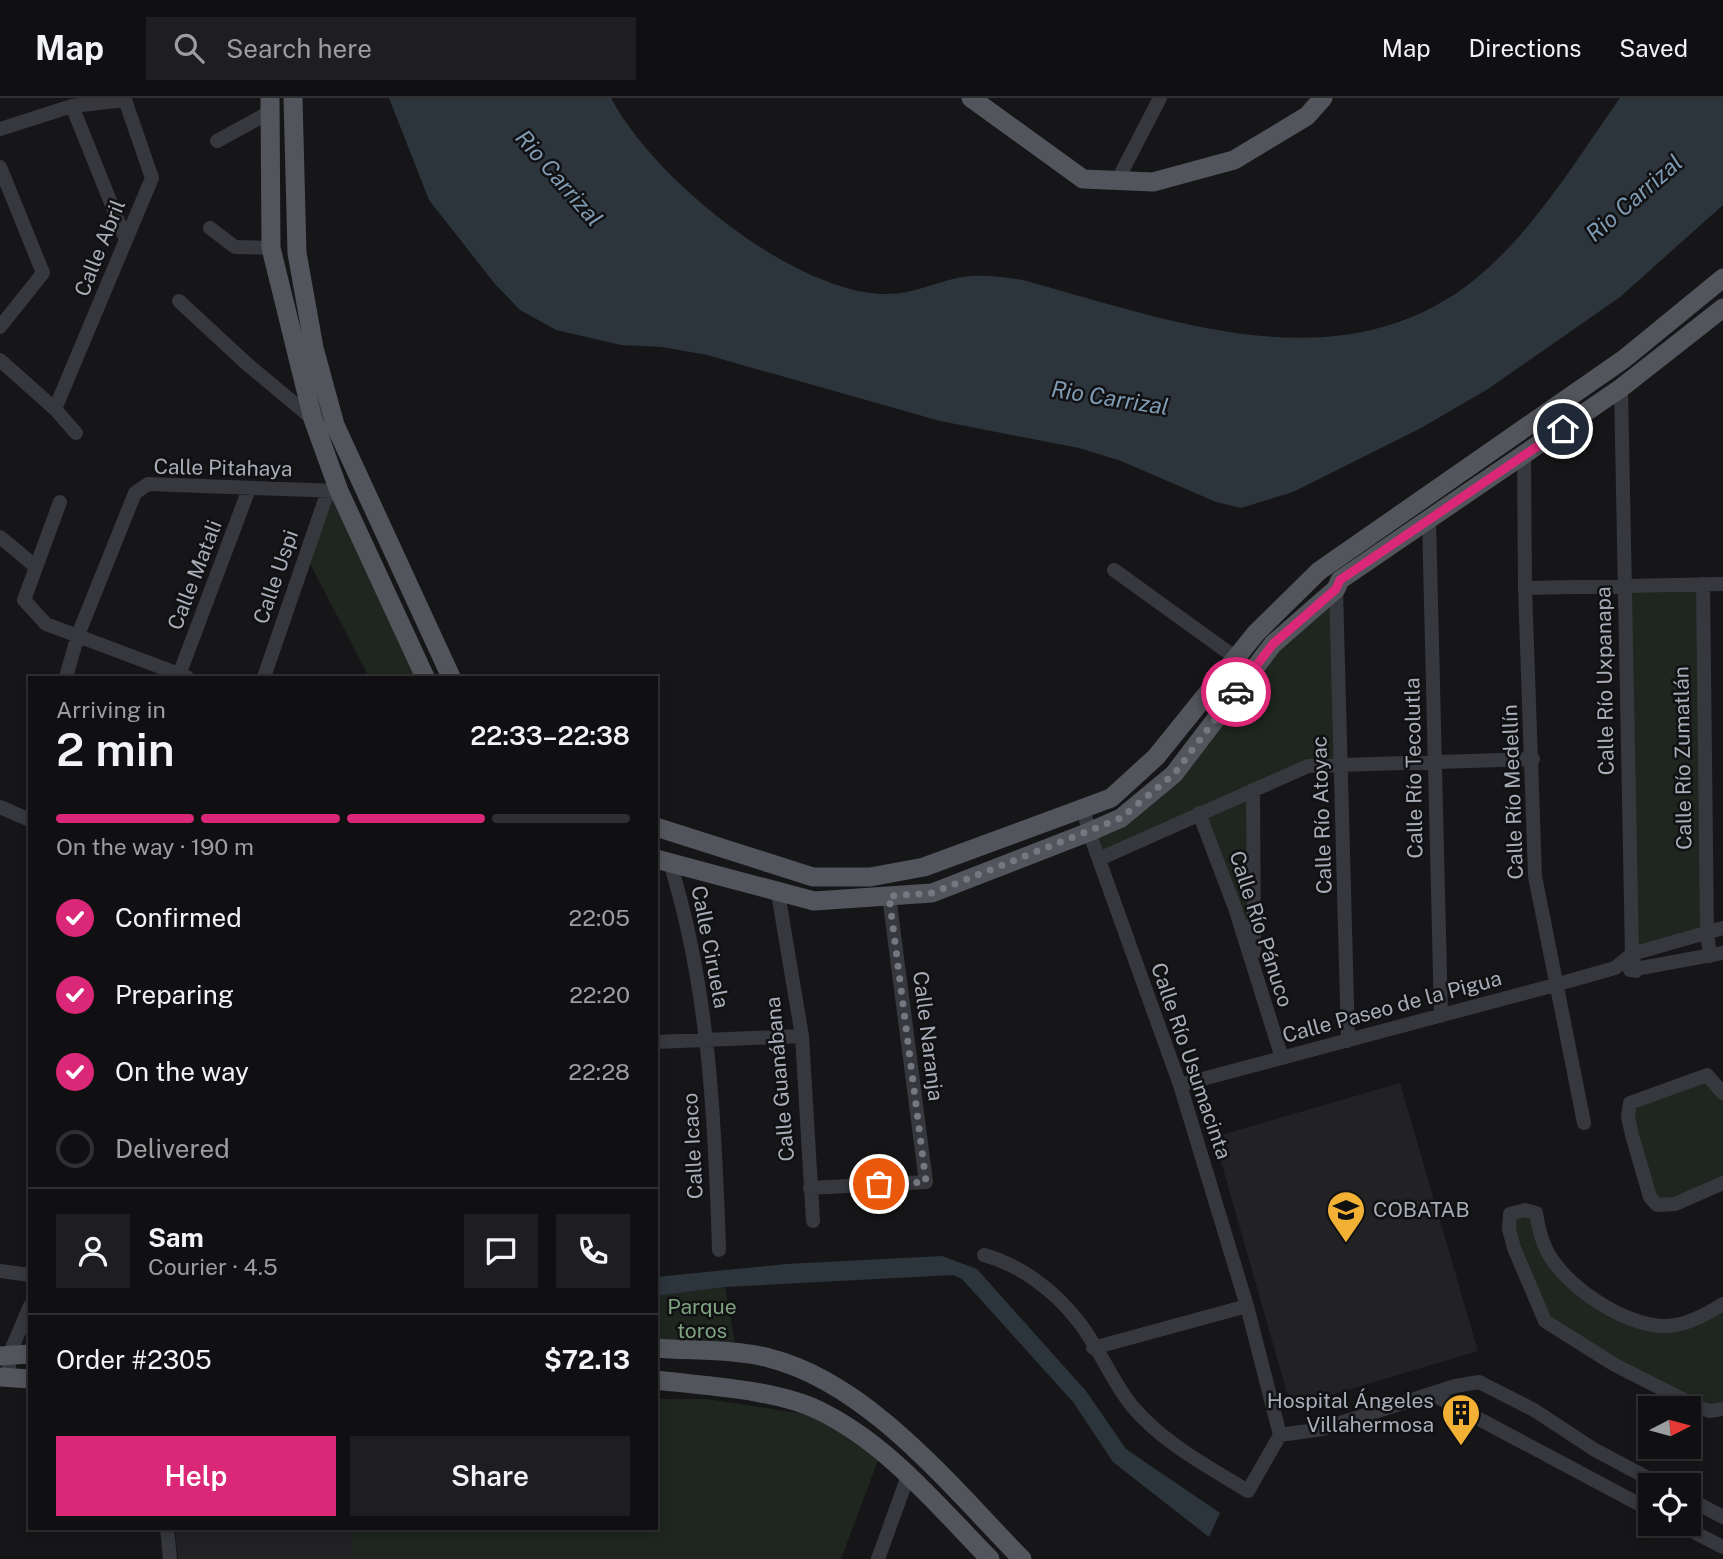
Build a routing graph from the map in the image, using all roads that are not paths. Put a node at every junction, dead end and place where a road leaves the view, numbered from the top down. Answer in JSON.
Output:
{"nodes":[{"id":1,"x":293,"y":98,"type":"edge"},
{"id":2,"x":971,"y":98,"type":"edge"},
{"id":3,"x":1160,"y":98,"type":"edge"},
{"id":4,"x":1323,"y":98,"type":"edge"},
{"id":5,"x":125,"y":100,"type":"edge"},
{"id":6,"x":270,"y":105,"type":"edge"},
{"id":7,"x":72,"y":106,"type":"junction"},
{"id":8,"x":0,"y":129,"type":"edge"},
{"id":9,"x":217,"y":141,"type":"dead end"},
{"id":10,"x":0,"y":167,"type":"edge"},
{"id":11,"x":1117,"y":181,"type":"junction"},
{"id":12,"x":210,"y":228,"type":"dead end"},
{"id":13,"x":125,"y":238,"type":"junction"},
{"id":14,"x":271,"y":248,"type":"junction"},
{"id":15,"x":1723,"y":278,"type":"edge"},
{"id":16,"x":179,"y":301,"type":"dead end"},
{"id":17,"x":1720,"y":315,"type":"edge"},
{"id":18,"x":0,"y":327,"type":"edge"},
{"id":19,"x":0,"y":360,"type":"edge"},
{"id":20,"x":1621,"y":388,"type":"junction"},
{"id":21,"x":55,"y":410,"type":"junction"},
{"id":22,"x":313,"y":419,"type":"junction"},
{"id":23,"x":76,"y":433,"type":"dead end"},
{"id":24,"x":1524,"y":455,"type":"junction"},
{"id":25,"x":249,"y":489,"type":"junction"},
{"id":26,"x":334,"y":491,"type":"junction"},
{"id":27,"x":60,"y":502,"type":"dead end"},
{"id":28,"x":1429,"y":519,"type":"junction"},
{"id":29,"x":0,"y":537,"type":"edge"},
{"id":30,"x":36,"y":567,"type":"junction"},
{"id":31,"x":1114,"y":570,"type":"dead end"},
{"id":32,"x":1624,"y":584,"type":"junction"},
{"id":33,"x":1703,"y":584,"type":"junction"},
{"id":34,"x":1723,"y":584,"type":"edge"},
{"id":35,"x":1525,"y":588,"type":"junction"},
{"id":36,"x":1336,"y":589,"type":"junction"},
{"id":37,"x":78,"y":635,"type":"junction"},
{"id":38,"x":1236,"y":658,"type":"junction"},
{"id":39,"x":175,"y":675,"type":"edge"},
{"id":40,"x":66,"y":676,"type":"edge"},
{"id":41,"x":264,"y":676,"type":"edge"},
{"id":42,"x":425,"y":676,"type":"edge"},
{"id":43,"x":451,"y":676,"type":"edge"},
{"id":44,"x":1533,"y":759,"type":"junction"},
{"id":45,"x":1435,"y":764,"type":"junction"},
{"id":46,"x":1341,"y":765,"type":"junction"},
{"id":47,"x":1254,"y":790,"type":"junction"},
{"id":48,"x":0,"y":807,"type":"edge"},
{"id":49,"x":1083,"y":808,"type":"junction"},
{"id":50,"x":1199,"y":813,"type":"junction"},
{"id":51,"x":28,"y":819,"type":"edge"},
{"id":52,"x":658,"y":828,"type":"edge"},
{"id":53,"x":1089,"y":832,"type":"junction"},
{"id":54,"x":1099,"y":859,"type":"junction"},
{"id":55,"x":663,"y":861,"type":"edge"},
{"id":56,"x":778,"y":893,"type":"junction"},
{"id":57,"x":889,"y":896,"type":"junction"},
{"id":58,"x":1723,"y":928,"type":"edge"},
{"id":59,"x":1707,"y":932,"type":"junction"},
{"id":60,"x":1632,"y":954,"type":"junction"},
{"id":61,"x":1717,"y":955,"type":"edge"},
{"id":62,"x":1615,"y":968,"type":"junction"},
{"id":63,"x":1254,"y":971,"type":"junction"},
{"id":64,"x":1636,"y":971,"type":"junction"},
{"id":65,"x":1555,"y":985,"type":"junction"},
{"id":66,"x":1441,"y":1016,"type":"junction"},
{"id":67,"x":802,"y":1036,"type":"junction"},
{"id":68,"x":706,"y":1040,"type":"junction"},
{"id":69,"x":1349,"y":1041,"type":"junction"},
{"id":70,"x":658,"y":1042,"type":"edge"},
{"id":71,"x":1282,"y":1058,"type":"junction"},
{"id":72,"x":1180,"y":1085,"type":"junction"},
{"id":73,"x":1723,"y":1093,"type":"edge"},
{"id":74,"x":1584,"y":1123,"type":"dead end"},
{"id":75,"x":1723,"y":1183,"type":"edge"},
{"id":76,"x":810,"y":1188,"type":"junction"},
{"id":77,"x":813,"y":1221,"type":"dead end"},
{"id":78,"x":719,"y":1250,"type":"dead end"},
{"id":79,"x":984,"y":1255,"type":"dead end"},
{"id":80,"x":0,"y":1271,"type":"edge"},
{"id":81,"x":28,"y":1275,"type":"edge"},
{"id":82,"x":1723,"y":1304,"type":"edge"},
{"id":83,"x":1247,"y":1306,"type":"junction"},
{"id":84,"x":28,"y":1310,"type":"edge"},
{"id":85,"x":658,"y":1348,"type":"edge"},
{"id":86,"x":1093,"y":1348,"type":"junction"},
{"id":87,"x":28,"y":1354,"type":"edge"},
{"id":88,"x":5,"y":1356,"type":"edge"},
{"id":89,"x":4,"y":1378,"type":"edge"},
{"id":90,"x":28,"y":1379,"type":"edge"},
{"id":91,"x":658,"y":1380,"type":"edge"},
{"id":92,"x":1434,"y":1395,"type":"junction"},
{"id":93,"x":1723,"y":1409,"type":"edge"},
{"id":94,"x":1280,"y":1435,"type":"junction"},
{"id":95,"x":1638,"y":1473,"type":"edge"},
{"id":96,"x":908,"y":1476,"type":"junction"},
{"id":97,"x":1638,"y":1504,"type":"edge"},
{"id":98,"x":1701,"y":1505,"type":"edge"},
{"id":99,"x":1723,"y":1517,"type":"edge"},
{"id":100,"x":167,"y":1530,"type":"edge"},
{"id":101,"x":1701,"y":1536,"type":"edge"},
{"id":102,"x":1723,"y":1547,"type":"edge"},
{"id":103,"x":170,"y":1559,"type":"edge"},
{"id":104,"x":878,"y":1559,"type":"edge"},
{"id":105,"x":990,"y":1559,"type":"edge"},
{"id":106,"x":1022,"y":1559,"type":"edge"}],
"edges":[{"from":1,"to":43,"type":"main road"},
{"from":2,"to":11,"type":"main road"},
{"from":3,"to":11,"type":"street"},
{"from":4,"to":11,"type":"main road"},
{"from":5,"to":7,"type":"street"},
{"from":5,"to":13,"type":"street","name":"Calle Abril"},
{"from":6,"to":9,"type":"street"},
{"from":6,"to":14,"type":"main road"},
{"from":7,"to":8,"type":"street"},
{"from":7,"to":13,"type":"street"},
{"from":10,"to":18,"type":"street"},
{"from":12,"to":14,"type":"street"},
{"from":13,"to":21,"type":"street","name":"Calle Abril"},
{"from":14,"to":22,"type":"main road"},
{"from":15,"to":38,"type":"main road"},
{"from":16,"to":22,"type":"street"},
{"from":17,"to":20,"type":"main road"},
{"from":19,"to":21,"type":"street"},
{"from":20,"to":24,"type":"main road"},
{"from":20,"to":32,"type":"street","name":"Calle Río Uxpanapa"},
{"from":21,"to":23,"type":"street"},
{"from":22,"to":26,"type":"main road"},
{"from":24,"to":28,"type":"main road"},
{"from":24,"to":35,"type":"street","name":"Calle Río Medellín"},
{"from":25,"to":26,"type":"street","name":"Calle Pitahaya"},
{"from":25,"to":37,"type":"street","name":"Calle Pitahaya"},
{"from":25,"to":39,"type":"street","name":"Calle Matali"},
{"from":26,"to":41,"type":"street","name":"Calle Uspi"},
{"from":26,"to":42,"type":"main road"},
{"from":27,"to":30,"type":"street"},
{"from":28,"to":36,"type":"main road"},
{"from":28,"to":45,"type":"street","name":"Calle Río Tecolutla"},
{"from":29,"to":30,"type":"street"},
{"from":30,"to":37,"type":"street"},
{"from":31,"to":38,"type":"street"},
{"from":32,"to":33,"type":"street"},
{"from":32,"to":35,"type":"street"},
{"from":32,"to":60,"type":"street","name":"Calle Río Uxpanapa"},
{"from":33,"to":34,"type":"street"},
{"from":33,"to":59,"type":"street","name":"Calle Río Zumatlán"},
{"from":35,"to":44,"type":"street","name":"Calle Río Medellín"},
{"from":36,"to":46,"type":"street","name":"Calle Río Atoyac"},
{"from":36,"to":53,"type":"main road"},
{"from":37,"to":39,"type":"street"},
{"from":37,"to":40,"type":"street","name":"Calle Pitahaya"},
{"from":38,"to":49,"type":"main road"},
{"from":44,"to":45,"type":"street"},
{"from":44,"to":65,"type":"street","name":"Calle Río Medellín"},
{"from":45,"to":46,"type":"street"},
{"from":45,"to":66,"type":"street","name":"Calle Río Tecolutla"},
{"from":46,"to":47,"type":"street"},
{"from":46,"to":69,"type":"street","name":"Calle Río Atoyac"},
{"from":47,"to":50,"type":"street"},
{"from":47,"to":63,"type":"street"},
{"from":48,"to":51,"type":"street"},
{"from":49,"to":52,"type":"main road"},
{"from":49,"to":53,"type":"street","name":"Calle Río Usumacinta"},
{"from":50,"to":54,"type":"street"},
{"from":50,"to":63,"type":"street","name":"Calle Río Pánuco"},
{"from":53,"to":54,"type":"street","name":"Calle Río Usumacinta"},
{"from":53,"to":57,"type":"main road"},
{"from":54,"to":72,"type":"street","name":"Calle Río Usumacinta"},
{"from":55,"to":56,"type":"main road"},
{"from":55,"to":68,"type":"street","name":"Calle Ciruela"},
{"from":56,"to":57,"type":"main road"},
{"from":56,"to":67,"type":"street","name":"Calle Guanábana"},
{"from":57,"to":76,"type":"street","name":"Calle Naranja"},
{"from":58,"to":59,"type":"street","name":"Calle Paseo de la Pigua"},
{"from":59,"to":60,"type":"street","name":"Calle Paseo de la Pigua"},
{"from":59,"to":61,"type":"street","name":"Calle Río Zumatlán"},
{"from":60,"to":62,"type":"street","name":"Calle Paseo de la Pigua"},
{"from":60,"to":64,"type":"street","name":"Calle Río Uxpanapa"},
{"from":61,"to":64,"type":"street","name":"Calle Paseo de la Pigua"},
{"from":62,"to":64,"type":"street","name":"Calle Paseo de la Pigua"},
{"from":62,"to":65,"type":"street","name":"Calle Paseo de la Pigua"},
{"from":63,"to":71,"type":"street","name":"Calle Río Pánuco"},
{"from":65,"to":66,"type":"street","name":"Calle Paseo de la Pigua"},
{"from":65,"to":74,"type":"street","name":"Calle Río Medellín"},
{"from":66,"to":69,"type":"street","name":"Calle Paseo de la Pigua"},
{"from":67,"to":68,"type":"street"},
{"from":67,"to":76,"type":"street","name":"Calle Guanábana"},
{"from":68,"to":70,"type":"street"},
{"from":68,"to":78,"type":"street","name":"Calle Icaco"},
{"from":69,"to":71,"type":"street","name":"Calle Paseo de la Pigua"},
{"from":71,"to":72,"type":"street","name":"Calle Paseo de la Pigua"},
{"from":72,"to":83,"type":"street","name":"Calle Río Usumacinta"},
{"from":73,"to":75,"type":"street"},
{"from":76,"to":77,"type":"street","name":"Calle Guanábana"},
{"from":79,"to":86,"type":"street"},
{"from":80,"to":81,"type":"street"},
{"from":82,"to":93,"type":"street"},
{"from":83,"to":86,"type":"street"},
{"from":83,"to":94,"type":"street","name":"Calle Río Usumacinta"},
{"from":84,"to":88,"type":"street"},
{"from":85,"to":106,"type":"main road"},
{"from":86,"to":94,"type":"street"},
{"from":87,"to":88,"type":"main road"},
{"from":88,"to":89,"type":"street"},
{"from":89,"to":90,"type":"main road"},
{"from":91,"to":96,"type":"main road"},
{"from":92,"to":94,"type":"street"},
{"from":92,"to":95,"type":"street"},
{"from":92,"to":97,"type":"street"},
{"from":96,"to":104,"type":"street"},
{"from":96,"to":105,"type":"main road"},
{"from":98,"to":99,"type":"street"},
{"from":100,"to":103,"type":"street"},
{"from":101,"to":102,"type":"street"}]}
